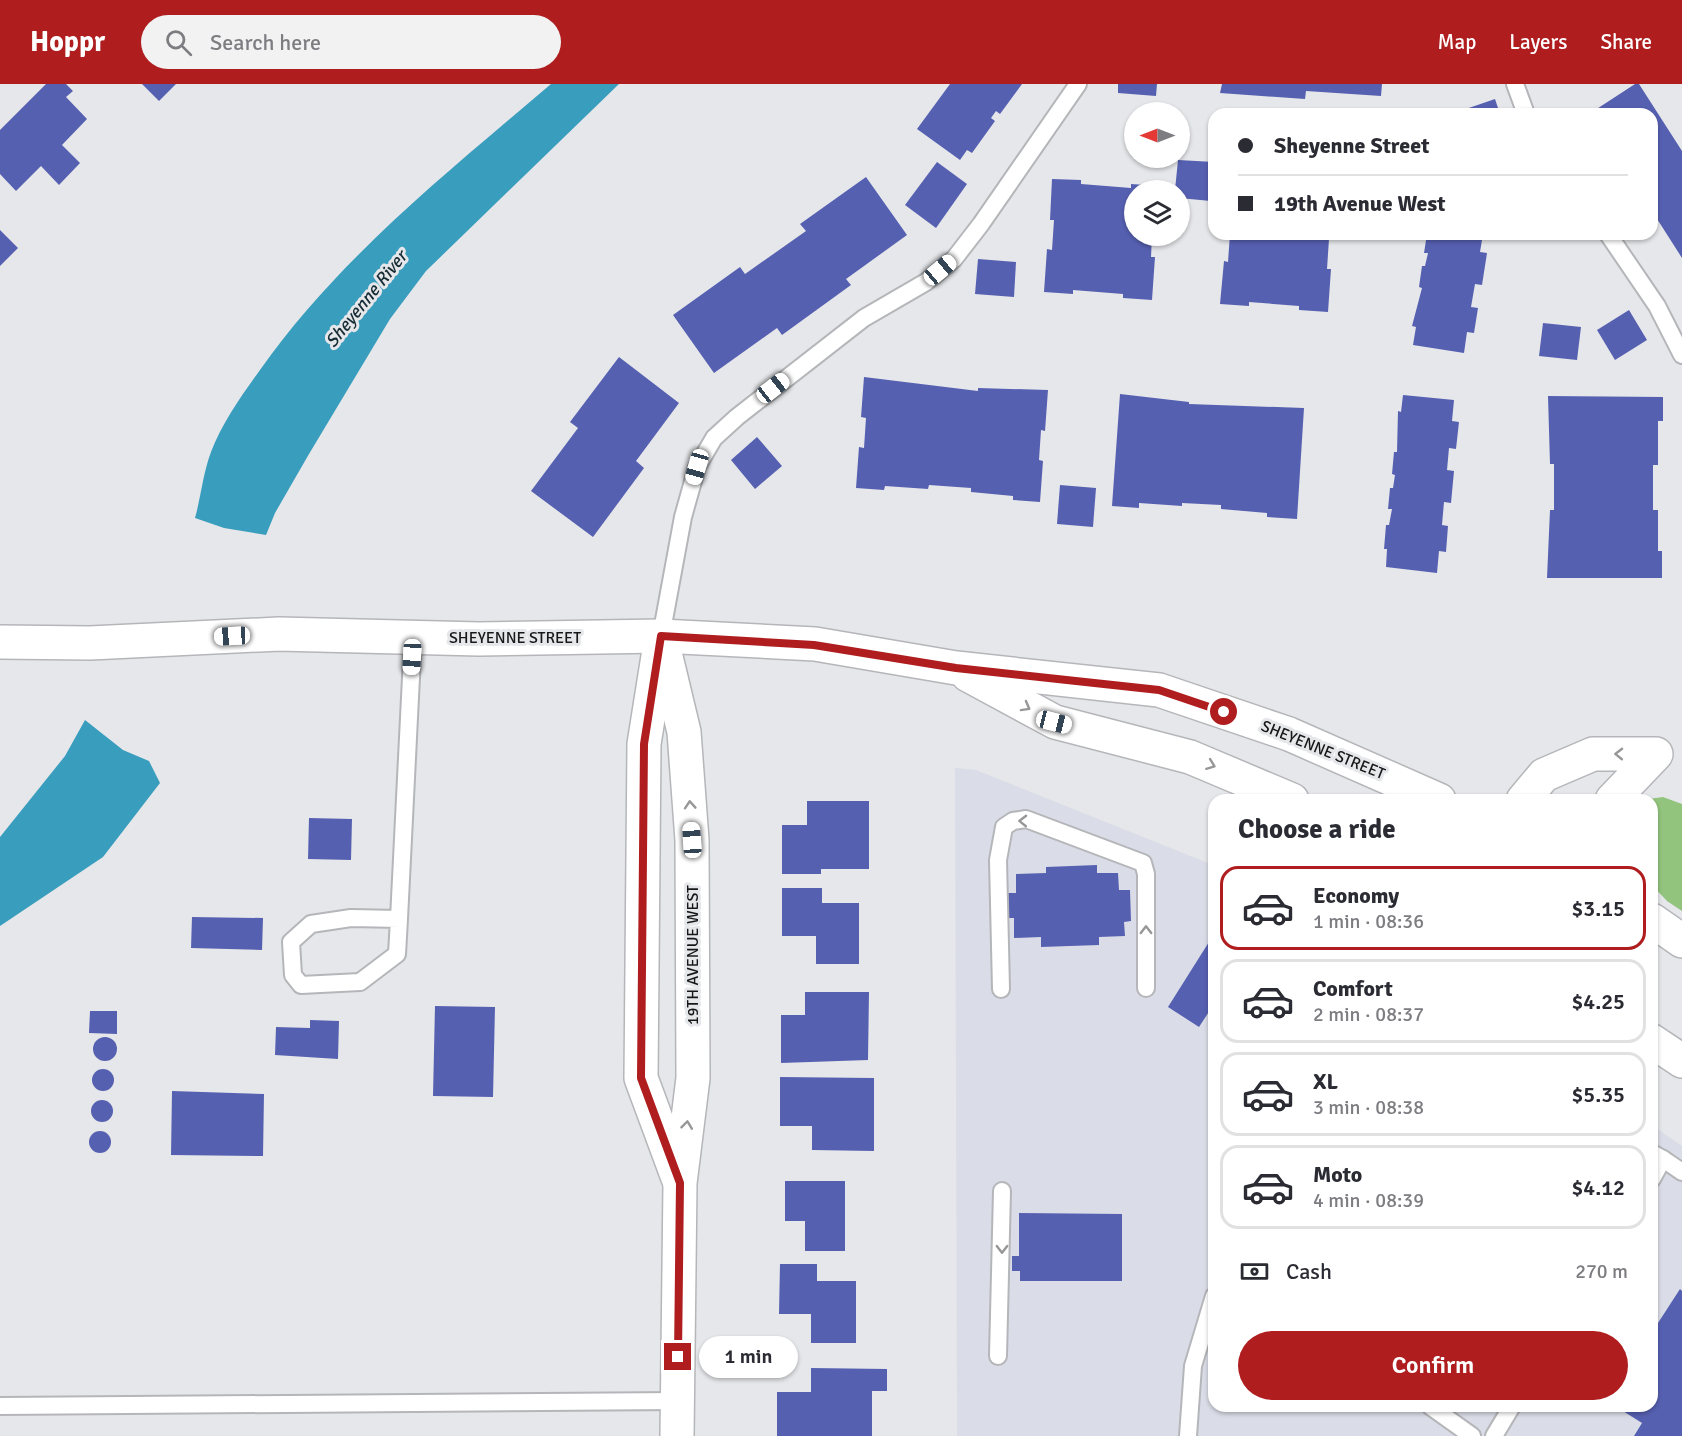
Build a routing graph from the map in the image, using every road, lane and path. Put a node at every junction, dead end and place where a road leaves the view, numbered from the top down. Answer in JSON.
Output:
{"nodes":[{"id":1,"x":1078,"y":84,"type":"edge"},
{"id":2,"x":1515,"y":84,"type":"edge"},
{"id":3,"x":1524,"y":108,"type":"edge"},
{"id":4,"x":1612,"y":240,"type":"edge"},
{"id":5,"x":1682,"y":355,"type":"edge"},
{"id":6,"x":661,"y":636,"type":"junction"},
{"id":7,"x":412,"y":637,"type":"junction"},
{"id":8,"x":0,"y":642,"type":"edge"},
{"id":9,"x":956,"y":668,"type":"junction"},
{"id":10,"x":1669,"y":758,"type":"edge"},
{"id":11,"x":1278,"y":794,"type":"edge"},
{"id":12,"x":1426,"y":794,"type":"edge"},
{"id":13,"x":1528,"y":794,"type":"edge"},
{"id":14,"x":1620,"y":794,"type":"edge"},
{"id":15,"x":399,"y":919,"type":"junction"},
{"id":16,"x":1658,"y":924,"type":"edge"},
{"id":17,"x":1682,"y":941,"type":"edge"},
{"id":18,"x":1146,"y":988,"type":"dead end"},
{"id":19,"x":1001,"y":990,"type":"dead end"},
{"id":20,"x":1658,"y":1045,"type":"edge"},
{"id":21,"x":1682,"y":1061,"type":"edge"},
{"id":22,"x":1658,"y":1157,"type":"edge"},
{"id":23,"x":1682,"y":1172,"type":"edge"},
{"id":24,"x":680,"y":1183,"type":"junction"},
{"id":25,"x":1002,"y":1191,"type":"dead end"},
{"id":26,"x":1208,"y":1315,"type":"edge"},
{"id":27,"x":998,"y":1356,"type":"dead end"},
{"id":28,"x":678,"y":1401,"type":"junction"},
{"id":29,"x":0,"y":1406,"type":"edge"},
{"id":30,"x":1438,"y":1412,"type":"edge"},
{"id":31,"x":1508,"y":1412,"type":"edge"},
{"id":32,"x":677,"y":1436,"type":"edge"},
{"id":33,"x":1188,"y":1436,"type":"edge"},
{"id":34,"x":1472,"y":1436,"type":"edge"},
{"id":35,"x":1494,"y":1436,"type":"edge"}],
"edges":[{"from":1,"to":6,"type":"lane"},
{"from":2,"to":3,"type":"lane"},
{"from":4,"to":5,"type":"lane"},
{"from":6,"to":7,"type":"main road","name":"SHEYENNE STREET"},
{"from":6,"to":9,"type":"main road","name":"SHEYENNE STREET"},
{"from":24,"to":6,"type":"main road","name":"19TH AVENUE WEST","one_way":true},
{"from":6,"to":24,"type":"main road","name":"19TH AVENUE WEST"},
{"from":7,"to":8,"type":"main road","name":"SHEYENNE STREET"},
{"from":7,"to":15,"type":"lane"},
{"from":9,"to":11,"type":"main road","name":"SHEYENNE STREET","one_way":true},
{"from":9,"to":12,"type":"main road","name":"SHEYENNE STREET"},
{"from":10,"to":13,"type":"main road","one_way":true},
{"from":10,"to":14,"type":"main road"},
{"from":15,"to":15,"type":"lane"},
{"from":16,"to":17,"type":"main road"},
{"from":18,"to":19,"type":"lane","one_way":true},
{"from":20,"to":21,"type":"main road"},
{"from":22,"to":23,"type":"lane"},
{"from":24,"to":28,"type":"main road","name":"19TH AVENUE WEST"},
{"from":25,"to":27,"type":"lane","one_way":true},
{"from":26,"to":33,"type":"lane"},
{"from":28,"to":29,"type":"lane"},
{"from":28,"to":32,"type":"main road","name":"19TH AVENUE WEST"},
{"from":30,"to":34,"type":"lane"},
{"from":31,"to":35,"type":"lane"}]}
